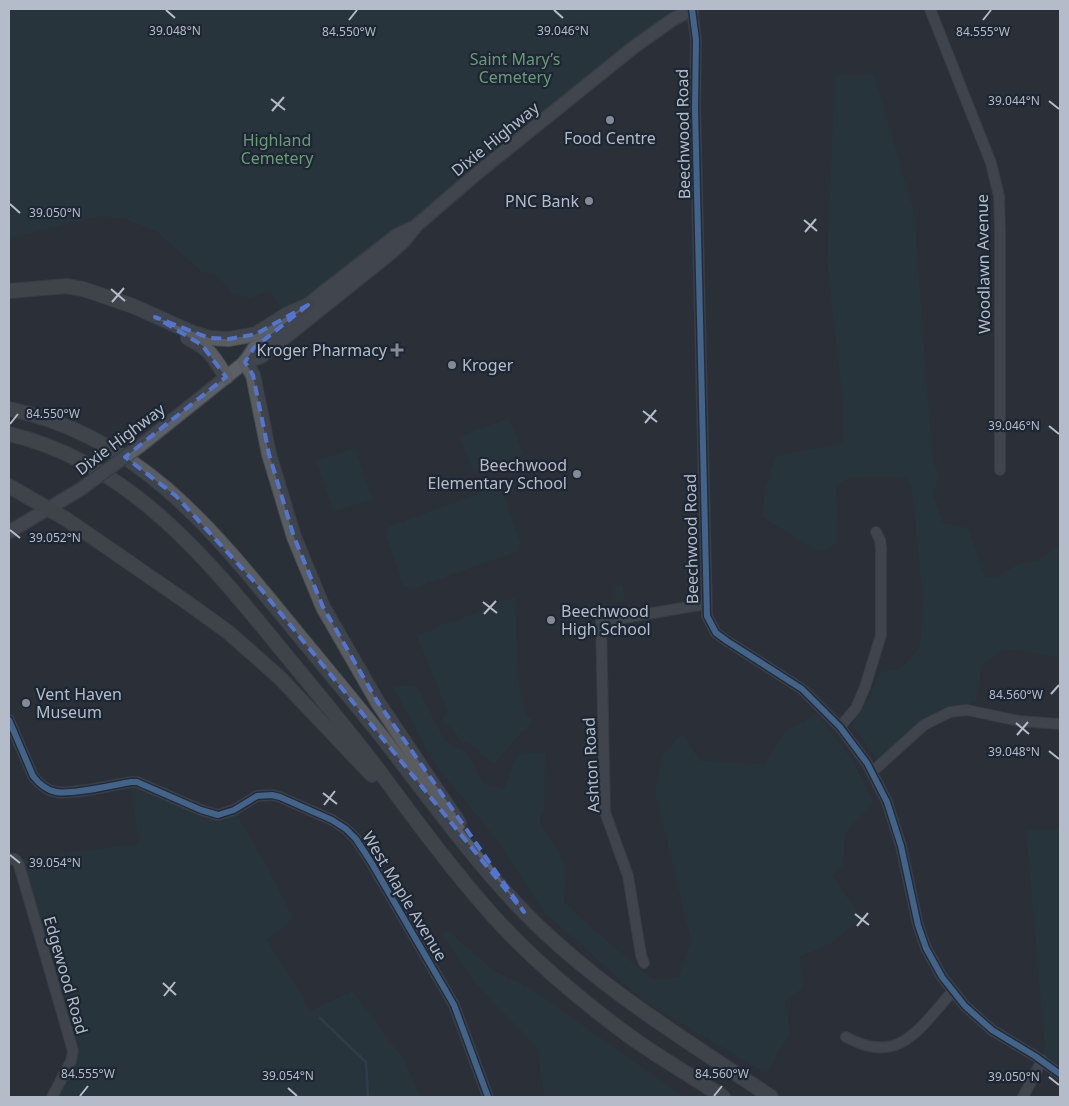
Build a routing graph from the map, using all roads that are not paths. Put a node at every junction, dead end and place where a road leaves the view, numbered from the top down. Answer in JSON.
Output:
{"nodes":[{"id":1,"x":692,"y":9,"type":"edge"},
{"id":2,"x":930,"y":9,"type":"edge"},
{"id":3,"x":417,"y":225,"type":"junction"},
{"id":4,"x":9,"y":291,"type":"edge"},
{"id":5,"x":308,"y":304,"type":"junction"},
{"id":6,"x":156,"y":317,"type":"junction"},
{"id":7,"x":245,"y":362,"type":"junction"},
{"id":8,"x":226,"y":377,"type":"junction"},
{"id":9,"x":9,"y":409,"type":"edge"},
{"id":10,"x":9,"y":434,"type":"edge"},
{"id":11,"x":1000,"y":470,"type":"dead end"},
{"id":12,"x":9,"y":486,"type":"edge"},
{"id":13,"x":50,"y":508,"type":"junction"},
{"id":14,"x":9,"y":532,"type":"edge"},
{"id":15,"x":876,"y":532,"type":"dead end"},
{"id":16,"x":706,"y":604,"type":"junction"},
{"id":17,"x":9,"y":720,"type":"edge"},
{"id":18,"x":1060,"y":724,"type":"edge"},
{"id":19,"x":840,"y":727,"type":"junction"},
{"id":20,"x":872,"y":772,"type":"junction"},
{"id":21,"x":414,"y":818,"type":"junction"},
{"id":22,"x":12,"y":859,"type":"edge"},
{"id":23,"x":524,"y":912,"type":"junction"},
{"id":24,"x":644,"y":963,"type":"dead end"},
{"id":25,"x":953,"y":992,"type":"junction"},
{"id":26,"x":846,"y":1037,"type":"dead end"},
{"id":27,"x":1042,"y":1060,"type":"junction"},
{"id":28,"x":1060,"y":1074,"type":"edge"},
{"id":29,"x":52,"y":1097,"type":"edge"},
{"id":30,"x":488,"y":1097,"type":"edge"},
{"id":31,"x":723,"y":1097,"type":"edge"},
{"id":32,"x":771,"y":1097,"type":"edge"},
{"id":33,"x":1023,"y":1097,"type":"edge"}],
"edges":[{"from":1,"to":3,"type":"main road","name":"Dixie Highway"},
{"from":1,"to":16,"type":"street","name":"Beechwood Road"},
{"from":2,"to":11,"type":"street","name":"Woodlawn Avenue"},
{"from":3,"to":5,"type":"main road","name":"Dixie Highway"},
{"from":3,"to":7,"type":"main road","name":"Dixie Highway"},
{"from":4,"to":6,"type":"highway"},
{"from":5,"to":6,"type":"highway"},
{"from":5,"to":7,"type":"main road","name":"Dixie Highway"},
{"from":6,"to":8,"type":"highway"},
{"from":7,"to":8,"type":"main road","name":"Dixie Highway"},
{"from":7,"to":23,"type":"highway"},
{"from":8,"to":13,"type":"main road","name":"Dixie Highway","bridge":true},
{"from":9,"to":23,"type":"highway"},
{"from":10,"to":21,"type":"highway"},
{"from":12,"to":13,"type":"highway"},
{"from":13,"to":14,"type":"main road","name":"Dixie Highway"},
{"from":13,"to":21,"type":"highway"},
{"from":15,"to":19,"type":"street"},
{"from":16,"to":19,"type":"street","name":"Beechwood Road"},
{"from":16,"to":24,"type":"street","name":"Ashton Road"},
{"from":17,"to":30,"type":"street","name":"West Maple Avenue"},
{"from":18,"to":20,"type":"street"},
{"from":19,"to":20,"type":"street","name":"Beechwood Road"},
{"from":20,"to":25,"type":"street","name":"Beechwood Road"},
{"from":21,"to":31,"type":"highway"},
{"from":22,"to":29,"type":"street","name":"Edgewood Road"},
{"from":23,"to":32,"type":"highway"},
{"from":25,"to":26,"type":"street"},
{"from":25,"to":27,"type":"street","name":"Beechwood Road"},
{"from":27,"to":28,"type":"street","name":"Beechwood Road"},
{"from":27,"to":33,"type":"street"}]}
